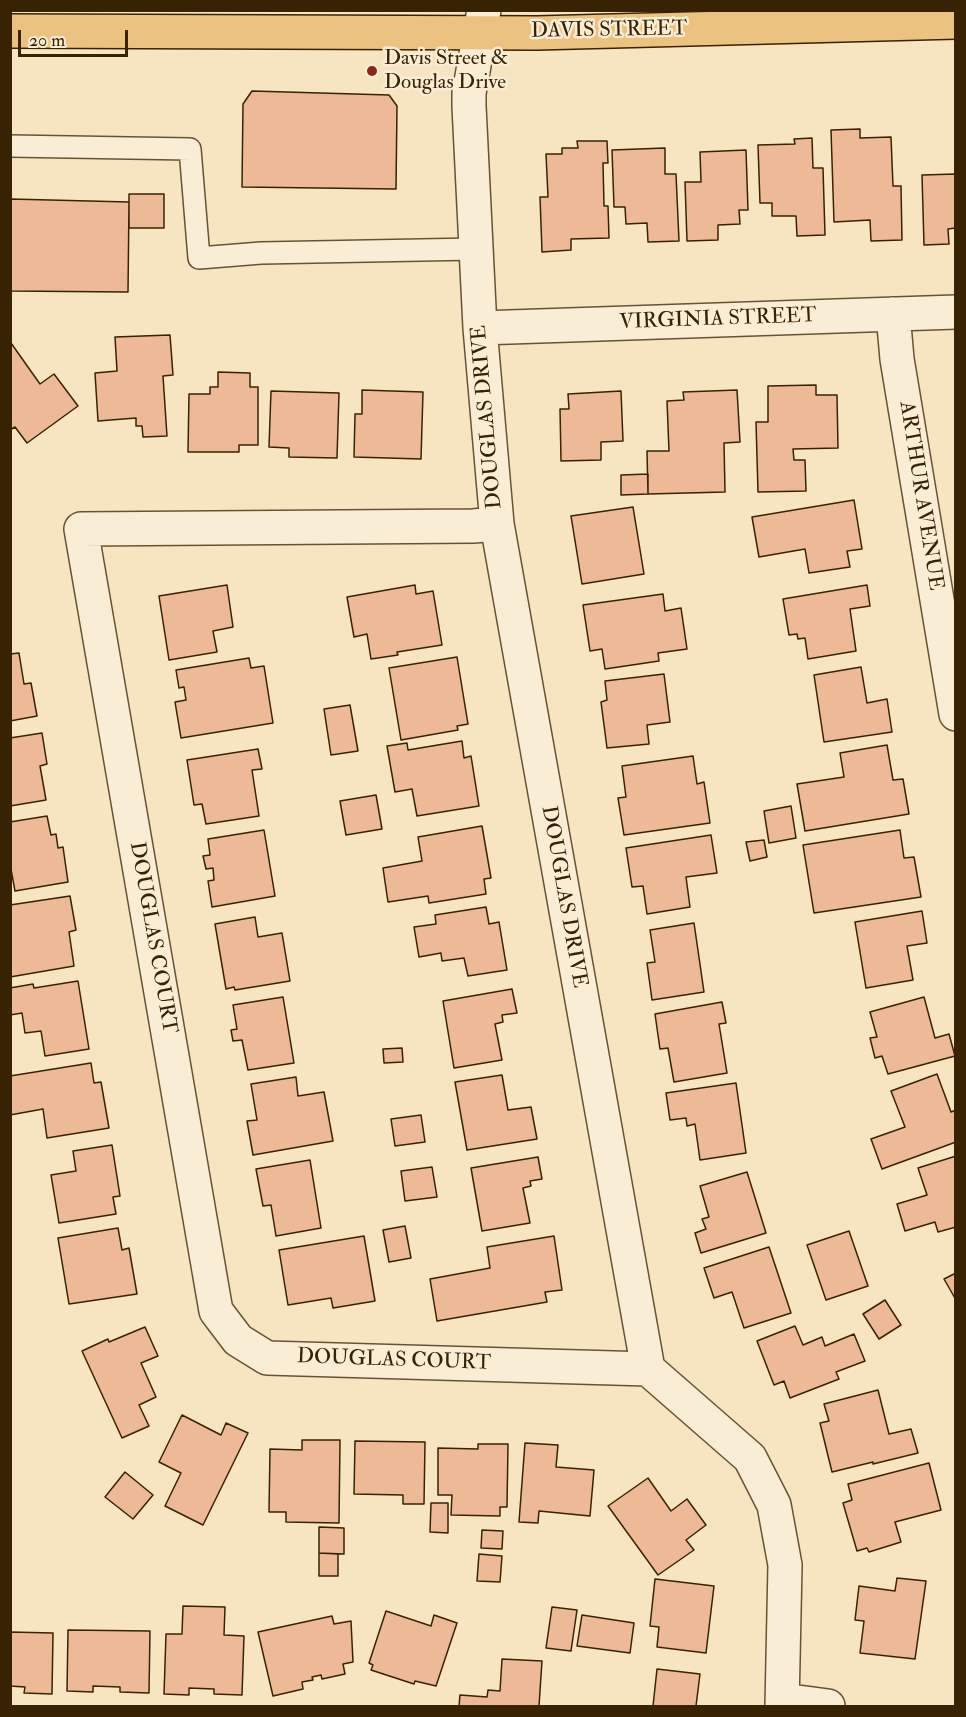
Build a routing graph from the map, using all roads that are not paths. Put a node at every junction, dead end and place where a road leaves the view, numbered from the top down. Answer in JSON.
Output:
{"nodes":[{"id":1,"x":482,"y":22,"type":"edge"},
{"id":2,"x":956,"y":22,"type":"edge"},
{"id":3,"x":10,"y":31,"type":"edge"},
{"id":4,"x":10,"y":146,"type":"edge"},
{"id":5,"x":475,"y":249,"type":"junction"},
{"id":6,"x":956,"y":312,"type":"edge"},
{"id":7,"x":893,"y":314,"type":"junction"},
{"id":8,"x":480,"y":328,"type":"junction"},
{"id":9,"x":496,"y":524,"type":"junction"},
{"id":10,"x":956,"y":714,"type":"edge"},
{"id":11,"x":648,"y":1369,"type":"junction"},
{"id":12,"x":782,"y":1703,"type":"edge"},
{"id":13,"x":828,"y":1707,"type":"edge"}],
"edges":[{"from":1,"to":2,"type":"main road","name":"DAVIS STREET"},
{"from":1,"to":3,"type":"main road","name":"DAVIS STREET"},
{"from":1,"to":5,"type":"street","name":"DOUGLAS DRIVE"},
{"from":4,"to":5,"type":"lane"},
{"from":5,"to":8,"type":"street","name":"DOUGLAS DRIVE"},
{"from":6,"to":7,"type":"street","name":"VIRGINIA STREET"},
{"from":7,"to":8,"type":"street","name":"VIRGINIA STREET"},
{"from":7,"to":10,"type":"street","name":"ARTHUR AVENUE"},
{"from":8,"to":9,"type":"street","name":"DOUGLAS DRIVE"},
{"from":9,"to":11,"type":"street","name":"DOUGLAS DRIVE"},
{"from":9,"to":11,"type":"street","name":"DOUGLAS COURT"},
{"from":11,"to":12,"type":"street"},
{"from":12,"to":13,"type":"street"}]}
